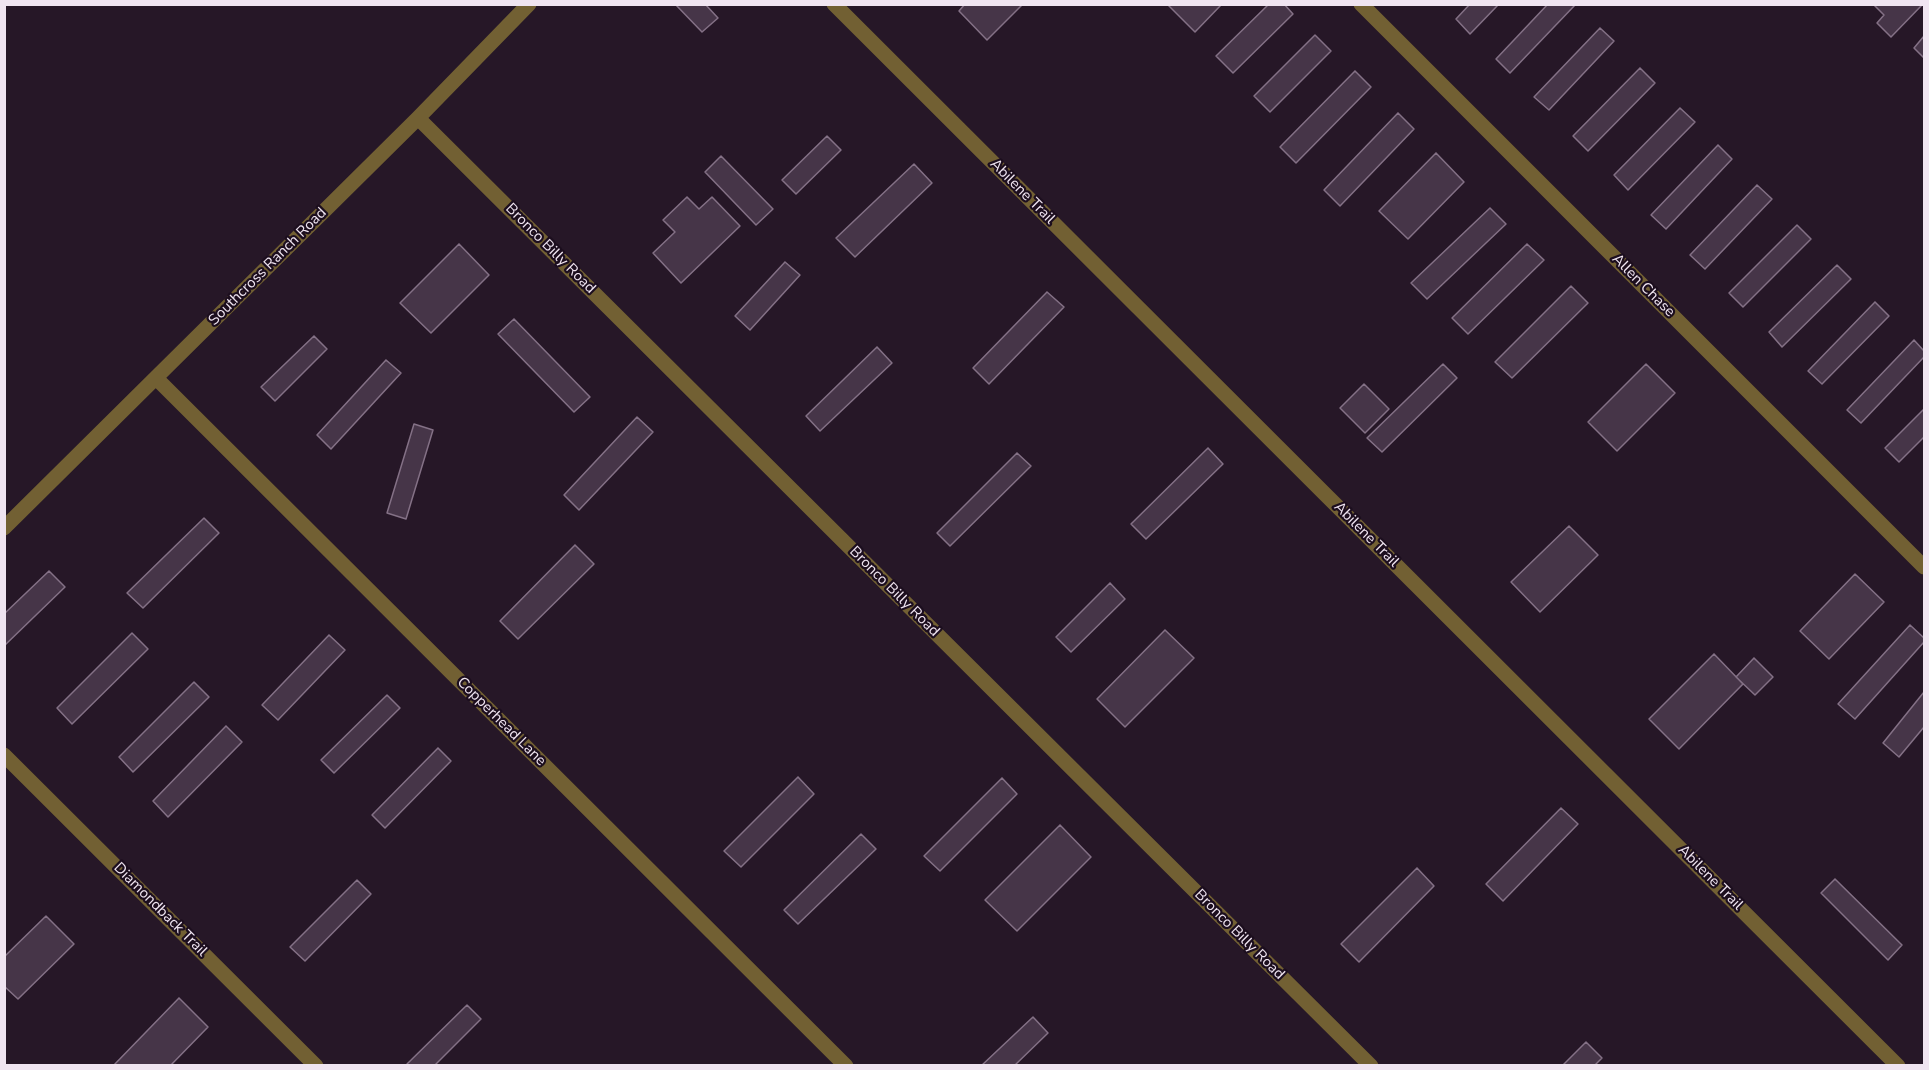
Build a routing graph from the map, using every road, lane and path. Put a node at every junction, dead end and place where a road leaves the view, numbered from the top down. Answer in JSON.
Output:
{"nodes":[{"id":1,"x":529,"y":4,"type":"edge"},
{"id":2,"x":834,"y":4,"type":"edge"},
{"id":3,"x":1361,"y":4,"type":"edge"},
{"id":4,"x":418,"y":118,"type":"junction"},
{"id":5,"x":156,"y":378,"type":"junction"},
{"id":6,"x":4,"y":528,"type":"edge"},
{"id":7,"x":1924,"y":567,"type":"edge"},
{"id":8,"x":4,"y":755,"type":"edge"},
{"id":9,"x":316,"y":1065,"type":"edge"},
{"id":10,"x":846,"y":1065,"type":"edge"},
{"id":11,"x":1371,"y":1065,"type":"edge"},
{"id":12,"x":1898,"y":1065,"type":"edge"}],
"edges":[{"from":1,"to":4,"type":"street","name":"Southcross Ranch Road"},
{"from":2,"to":12,"type":"street","name":"Abilene Trail"},
{"from":3,"to":7,"type":"street","name":"Allen Chase"},
{"from":4,"to":5,"type":"street","name":"Southcross Ranch Road"},
{"from":4,"to":11,"type":"street","name":"Bronco Billy Road"},
{"from":5,"to":6,"type":"street","name":"Southcross Ranch Road"},
{"from":5,"to":10,"type":"street","name":"Copperhead Lane"},
{"from":8,"to":9,"type":"street","name":"Diamondback Trail"}]}
